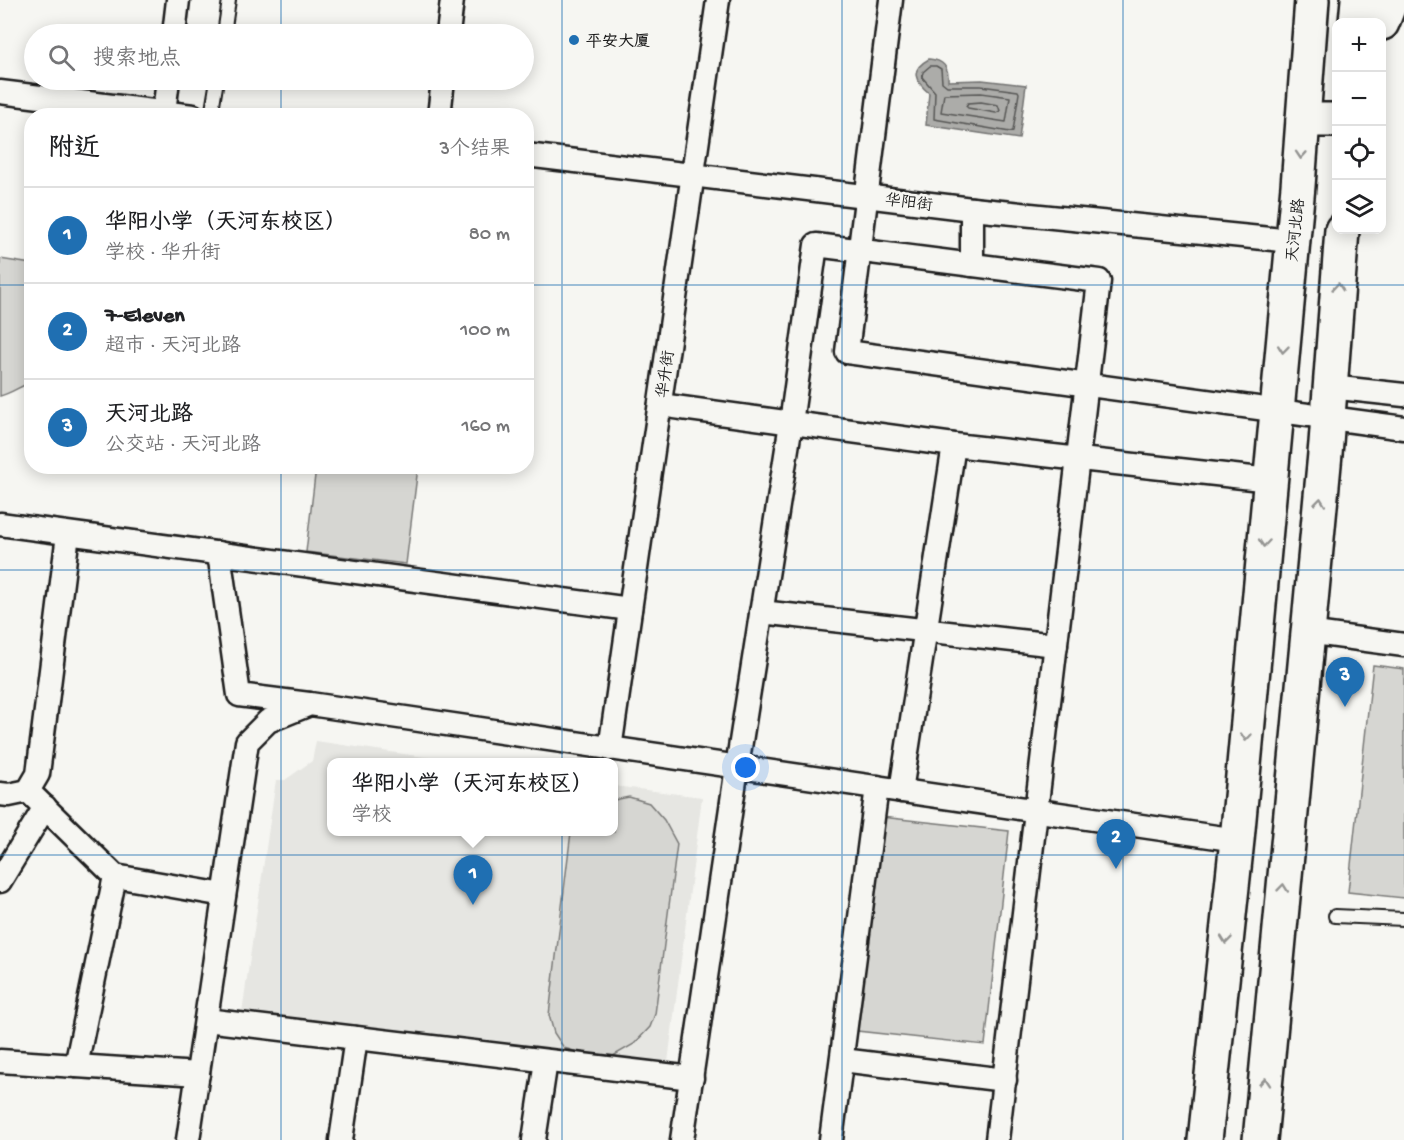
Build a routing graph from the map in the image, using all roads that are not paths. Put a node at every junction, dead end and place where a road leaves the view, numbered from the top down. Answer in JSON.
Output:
{"nodes":[{"id":1,"x":178,"y":0,"type":"edge"},
{"id":2,"x":229,"y":0,"type":"edge"},
{"id":3,"x":452,"y":0,"type":"edge"},
{"id":4,"x":718,"y":0,"type":"edge"},
{"id":5,"x":891,"y":0,"type":"edge"},
{"id":6,"x":1307,"y":0,"type":"edge"},
{"id":7,"x":1312,"y":0,"type":"edge"},
{"id":8,"x":1358,"y":0,"type":"edge"},
{"id":9,"x":1391,"y":0,"type":"edge"},
{"id":10,"x":1356,"y":18,"type":"edge"},
{"id":11,"x":1384,"y":18,"type":"edge"},
{"id":12,"x":175,"y":24,"type":"edge"},
{"id":13,"x":225,"y":24,"type":"edge"},
{"id":14,"x":449,"y":24,"type":"edge"},
{"id":15,"x":1310,"y":33,"type":"junction"},
{"id":16,"x":167,"y":90,"type":"edge"},
{"id":17,"x":215,"y":90,"type":"edge"},
{"id":18,"x":442,"y":90,"type":"edge"},
{"id":19,"x":0,"y":93,"type":"edge"},
{"id":20,"x":129,"y":108,"type":"edge"},
{"id":21,"x":164,"y":108,"type":"edge"},
{"id":22,"x":212,"y":108,"type":"edge"},
{"id":23,"x":440,"y":108,"type":"edge"},
{"id":24,"x":1303,"y":120,"type":"junction"},
{"id":25,"x":1332,"y":120,"type":"edge"},
{"id":26,"x":534,"y":156,"type":"edge"},
{"id":27,"x":693,"y":175,"type":"junction"},
{"id":28,"x":972,"y":209,"type":"junction"},
{"id":29,"x":1342,"y":234,"type":"edge"},
{"id":30,"x":1292,"y":241,"type":"junction"},
{"id":31,"x":972,"y":265,"type":"junction"},
{"id":32,"x":1330,"y":387,"type":"junction"},
{"id":33,"x":1404,"y":395,"type":"edge"},
{"id":34,"x":660,"y":405,"type":"junction"},
{"id":35,"x":791,"y":423,"type":"junction"},
{"id":36,"x":1404,"y":428,"type":"edge"},
{"id":37,"x":954,"y":445,"type":"junction"},
{"id":38,"x":1077,"y":460,"type":"junction"},
{"id":39,"x":1270,"y":480,"type":"junction"},
{"id":40,"x":0,"y":524,"type":"edge"},
{"id":41,"x":68,"y":534,"type":"junction"},
{"id":42,"x":219,"y":553,"type":"junction"},
{"id":43,"x":630,"y":609,"type":"junction"},
{"id":44,"x":761,"y":612,"type":"junction"},
{"id":45,"x":925,"y":631,"type":"junction"},
{"id":46,"x":1307,"y":632,"type":"junction"},
{"id":47,"x":1056,"y":645,"type":"junction"},
{"id":48,"x":1404,"y":645,"type":"edge"},
{"id":49,"x":310,"y":704,"type":"junction"},
{"id":50,"x":610,"y":749,"type":"junction"},
{"id":51,"x":736,"y":767,"type":"junction"},
{"id":52,"x":878,"y":787,"type":"junction"},
{"id":53,"x":28,"y":791,"type":"junction"},
{"id":54,"x":901,"y":791,"type":"junction"},
{"id":55,"x":0,"y":794,"type":"edge"},
{"id":56,"x":45,"y":807,"type":"junction"},
{"id":57,"x":1036,"y":811,"type":"junction"},
{"id":58,"x":1237,"y":840,"type":"junction"},
{"id":59,"x":115,"y":876,"type":"junction"},
{"id":60,"x":0,"y":882,"type":"edge"},
{"id":61,"x":224,"y":895,"type":"junction"},
{"id":62,"x":1335,"y":916,"type":"dead end"},
{"id":63,"x":1404,"y":919,"type":"edge"},
{"id":64,"x":206,"y":1020,"type":"junction"},
{"id":65,"x":356,"y":1038,"type":"junction"},
{"id":66,"x":842,"y":1060,"type":"junction"},
{"id":67,"x":0,"y":1061,"type":"edge"},
{"id":68,"x":546,"y":1061,"type":"junction"},
{"id":69,"x":76,"y":1066,"type":"junction"},
{"id":70,"x":198,"y":1074,"type":"junction"},
{"id":71,"x":692,"y":1078,"type":"junction"},
{"id":72,"x":1005,"y":1080,"type":"junction"},
{"id":73,"x":188,"y":1140,"type":"edge"},
{"id":74,"x":341,"y":1140,"type":"edge"},
{"id":75,"x":534,"y":1140,"type":"edge"},
{"id":76,"x":682,"y":1140,"type":"edge"},
{"id":77,"x":831,"y":1140,"type":"edge"},
{"id":78,"x":998,"y":1140,"type":"edge"},
{"id":79,"x":1205,"y":1140,"type":"edge"},
{"id":80,"x":1260,"y":1140,"type":"edge"}],
"edges":[{"from":1,"to":12,"type":"street"},
{"from":2,"to":13,"type":"lane"},
{"from":3,"to":14,"type":"street"},
{"from":4,"to":27,"type":"street","name":"华升街"},
{"from":5,"to":36,"type":"street"},
{"from":6,"to":15,"type":"street"},
{"from":7,"to":15,"type":"main road","name":"天河北路"},
{"from":8,"to":10,"type":"main road"},
{"from":9,"to":11,"type":"main road"},
{"from":15,"to":24,"type":"main road","name":"天河北路"},
{"from":16,"to":21,"type":"street"},
{"from":17,"to":22,"type":"lane"},
{"from":18,"to":23,"type":"street"},
{"from":19,"to":20,"type":"street"},
{"from":24,"to":25,"type":"main road"},
{"from":24,"to":30,"type":"main road","name":"天河北路","one_way":true},
{"from":26,"to":27,"type":"street","name":"华阳街"},
{"from":27,"to":28,"type":"street","name":"华阳街"},
{"from":27,"to":34,"type":"street","name":"华升街"},
{"from":28,"to":30,"type":"street","name":"华阳街"},
{"from":28,"to":31,"type":"street"},
{"from":32,"to":29,"type":"main road","one_way":true},
{"from":30,"to":39,"type":"main road","name":"天河北路","one_way":true},
{"from":31,"to":35,"type":"street"},
{"from":31,"to":38,"type":"street"},
{"from":32,"to":33,"type":"street"},
{"from":46,"to":32,"type":"main road","one_way":true},
{"from":34,"to":35,"type":"street"},
{"from":34,"to":43,"type":"street","name":"华升街"},
{"from":35,"to":37,"type":"street"},
{"from":35,"to":44,"type":"street"},
{"from":37,"to":38,"type":"street"},
{"from":37,"to":45,"type":"street"},
{"from":38,"to":39,"type":"street"},
{"from":38,"to":47,"type":"street"},
{"from":39,"to":58,"type":"main road","name":"天河北路","one_way":true},
{"from":40,"to":41,"type":"street"},
{"from":41,"to":42,"type":"street"},
{"from":41,"to":53,"type":"street"},
{"from":42,"to":43,"type":"street"},
{"from":42,"to":49,"type":"street"},
{"from":43,"to":50,"type":"street","name":"华升街"},
{"from":44,"to":45,"type":"street"},
{"from":44,"to":51,"type":"street"},
{"from":45,"to":47,"type":"street"},
{"from":45,"to":54,"type":"street"},
{"from":46,"to":48,"type":"street"},
{"from":80,"to":46,"type":"main road","one_way":true},
{"from":47,"to":57,"type":"street"},
{"from":49,"to":50,"type":"street"},
{"from":49,"to":61,"type":"street"},
{"from":50,"to":51,"type":"street"},
{"from":51,"to":52,"type":"street"},
{"from":51,"to":71,"type":"street"},
{"from":52,"to":54,"type":"street"},
{"from":52,"to":66,"type":"street"},
{"from":53,"to":55,"type":"street"},
{"from":53,"to":56,"type":"street"},
{"from":54,"to":57,"type":"street"},
{"from":56,"to":59,"type":"street"},
{"from":56,"to":60,"type":"street"},
{"from":57,"to":58,"type":"street"},
{"from":57,"to":72,"type":"street"},
{"from":58,"to":79,"type":"main road","name":"天河北路","one_way":true},
{"from":59,"to":61,"type":"street"},
{"from":59,"to":69,"type":"street"},
{"from":61,"to":64,"type":"street"},
{"from":62,"to":63,"type":"lane"},
{"from":64,"to":65,"type":"street"},
{"from":64,"to":70,"type":"street"},
{"from":65,"to":68,"type":"street"},
{"from":65,"to":74,"type":"street"},
{"from":66,"to":72,"type":"street"},
{"from":66,"to":77,"type":"street"},
{"from":67,"to":69,"type":"street"},
{"from":68,"to":71,"type":"street"},
{"from":68,"to":75,"type":"street"},
{"from":69,"to":70,"type":"street"},
{"from":70,"to":73,"type":"street"},
{"from":71,"to":76,"type":"street"},
{"from":72,"to":78,"type":"street"}]}
